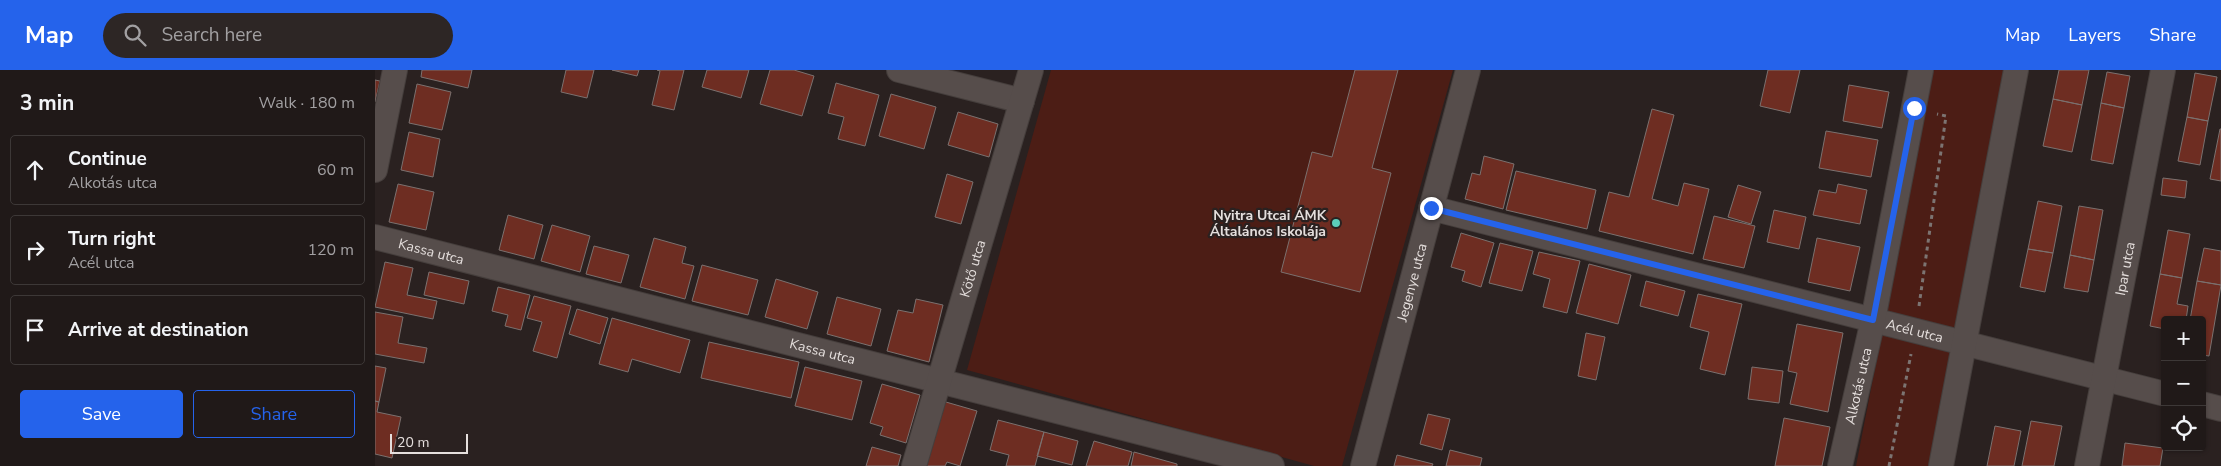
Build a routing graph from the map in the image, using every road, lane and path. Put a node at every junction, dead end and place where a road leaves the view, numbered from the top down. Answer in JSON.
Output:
{"nodes":[{"id":1,"x":395,"y":70,"type":"edge"},
{"id":2,"x":899,"y":70,"type":"edge"},
{"id":3,"x":1031,"y":70,"type":"edge"},
{"id":4,"x":1468,"y":70,"type":"edge"},
{"id":5,"x":1921,"y":70,"type":"edge"},
{"id":6,"x":2017,"y":70,"type":"edge"},
{"id":7,"x":2163,"y":70,"type":"edge"},
{"id":8,"x":1022,"y":101,"type":"junction"},
{"id":9,"x":1914,"y":108,"type":"junction"},
{"id":10,"x":375,"y":170,"type":"edge"},
{"id":11,"x":1431,"y":208,"type":"junction"},
{"id":12,"x":375,"y":237,"type":"edge"},
{"id":13,"x":1873,"y":320,"type":"junction"},
{"id":14,"x":1915,"y":331,"type":"junction"},
{"id":15,"x":1966,"y":344,"type":"junction"},
{"id":16,"x":2104,"y":379,"type":"junction"},
{"id":17,"x":940,"y":380,"type":"junction"},
{"id":18,"x":2161,"y":393,"type":"edge"},
{"id":19,"x":2206,"y":405,"type":"edge"},
{"id":20,"x":2221,"y":408,"type":"edge"},
{"id":21,"x":915,"y":466,"type":"edge"},
{"id":22,"x":1272,"y":466,"type":"edge"},
{"id":23,"x":1363,"y":466,"type":"edge"},
{"id":24,"x":1840,"y":466,"type":"edge"},
{"id":25,"x":1889,"y":466,"type":"edge"},
{"id":26,"x":1941,"y":466,"type":"edge"},
{"id":27,"x":2087,"y":466,"type":"edge"}],
"edges":[{"from":1,"to":10,"type":"street"},
{"from":2,"to":8,"type":"street"},
{"from":3,"to":8,"type":"street","name":"Kötő utca"},
{"from":4,"to":11,"type":"street","name":"Jegenye utca"},
{"from":5,"to":9,"type":"street","name":"Alkotás utca"},
{"from":6,"to":15,"type":"street"},
{"from":7,"to":16,"type":"street","name":"Ipar utca"},
{"from":8,"to":17,"type":"street","name":"Kötő utca"},
{"from":9,"to":13,"type":"street","name":"Alkotás utca"},
{"from":9,"to":14,"type":"path"},
{"from":11,"to":13,"type":"street","name":"Acél utca"},
{"from":11,"to":23,"type":"street","name":"Jegenye utca"},
{"from":12,"to":17,"type":"street","name":"Kassa utca"},
{"from":13,"to":14,"type":"street","name":"Acél utca"},
{"from":13,"to":24,"type":"street","name":"Alkotás utca"},
{"from":14,"to":15,"type":"street","name":"Acél utca"},
{"from":14,"to":25,"type":"path"},
{"from":15,"to":16,"type":"street","name":"Acél utca"},
{"from":15,"to":26,"type":"street"},
{"from":16,"to":18,"type":"street","name":"Acél utca"},
{"from":16,"to":27,"type":"street","name":"Ipar utca"},
{"from":17,"to":21,"type":"street","name":"Kötő utca"},
{"from":17,"to":22,"type":"street","name":"Kassa utca"},
{"from":19,"to":20,"type":"street"}]}
